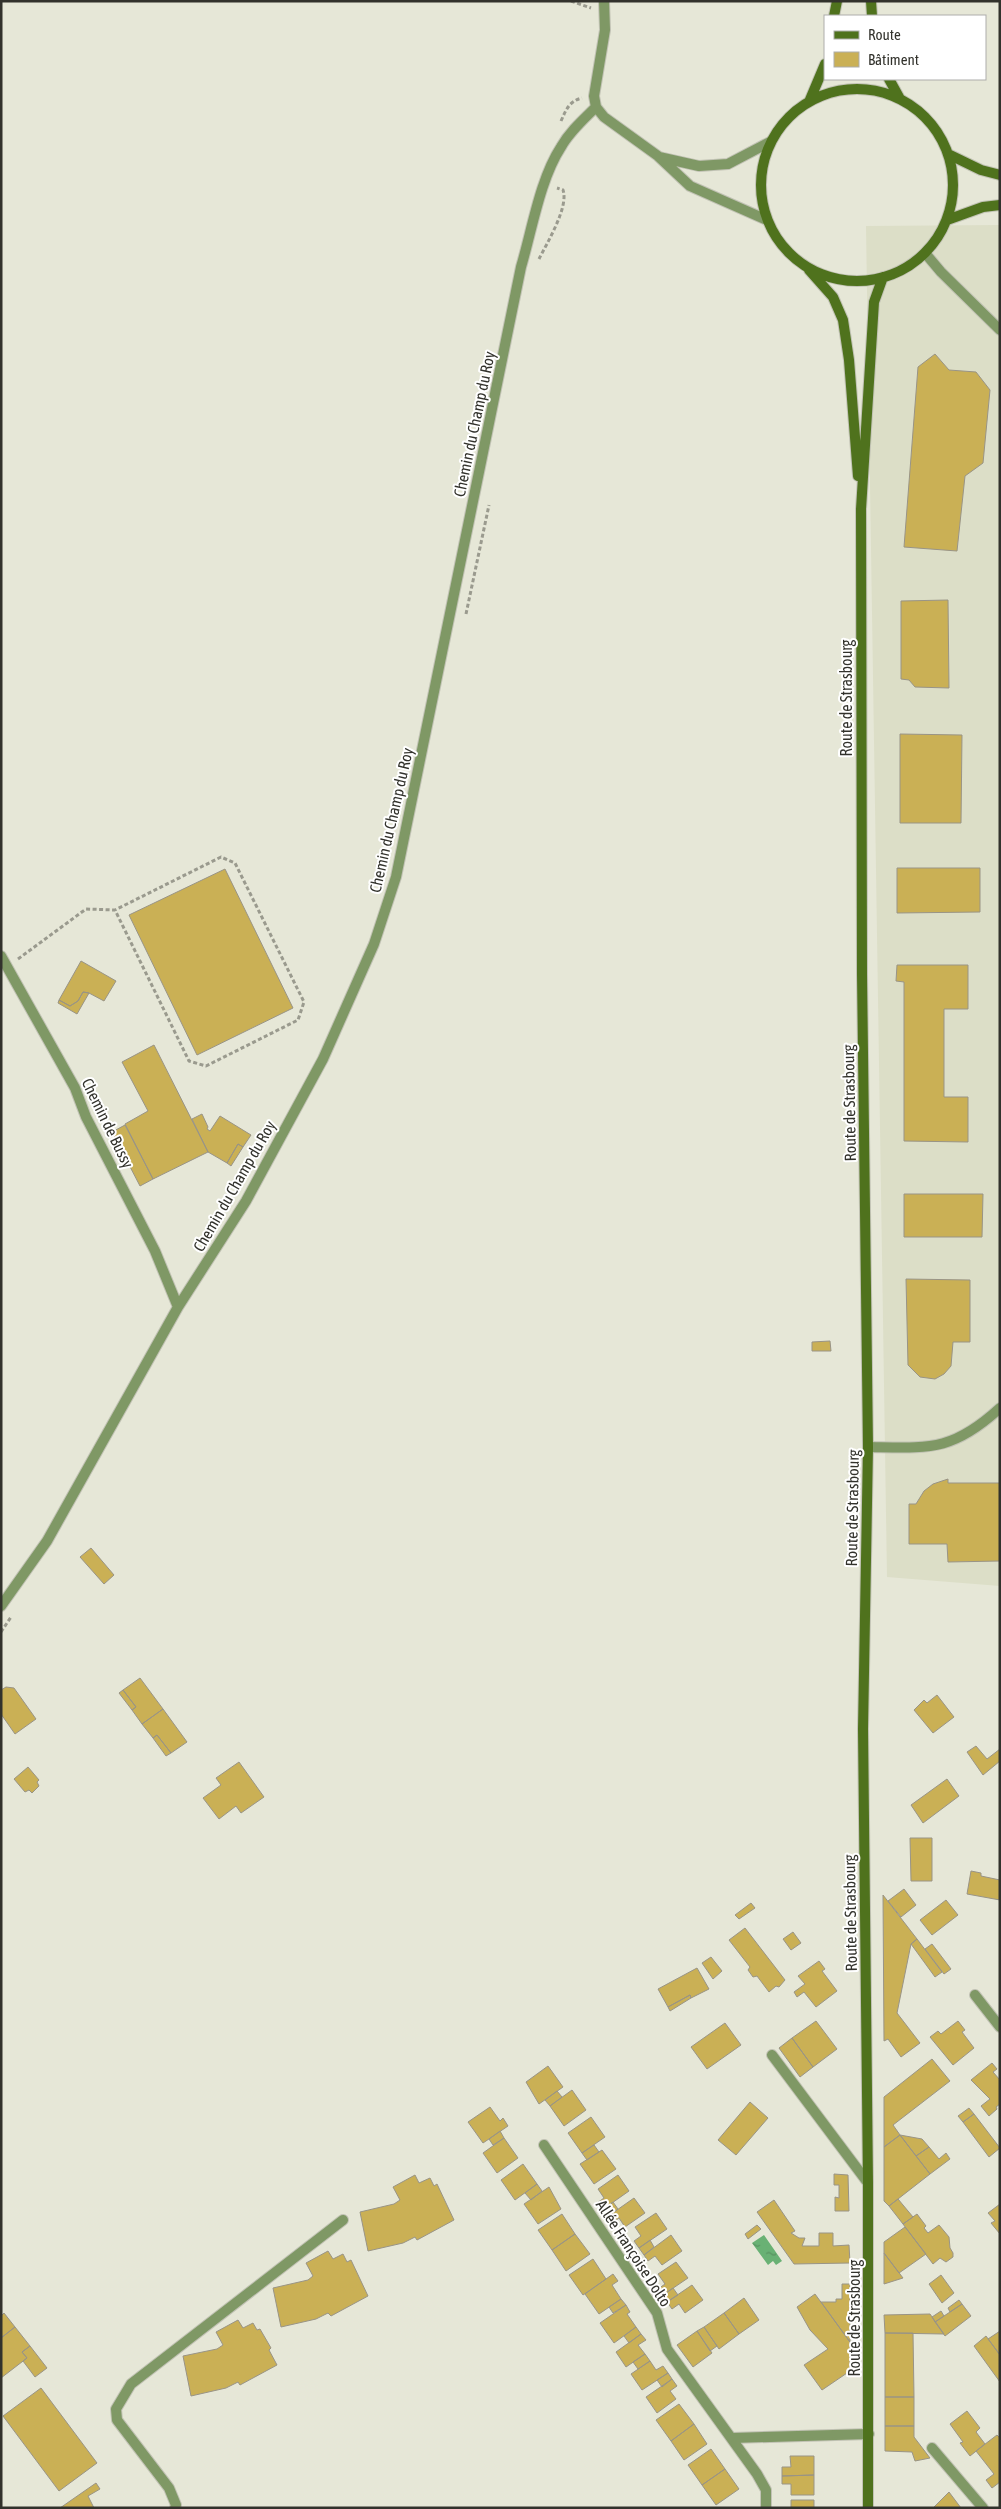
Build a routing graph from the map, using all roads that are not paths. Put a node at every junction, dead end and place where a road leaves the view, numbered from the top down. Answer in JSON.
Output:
{"nodes":[{"id":1,"x":604,"y":1,"type":"edge"},
{"id":2,"x":837,"y":1,"type":"edge"},
{"id":3,"x":871,"y":1,"type":"edge"},
{"id":4,"x":834,"y":15,"type":"edge"},
{"id":5,"x":872,"y":15,"type":"edge"},
{"id":6,"x":824,"y":66,"type":"edge"},
{"id":7,"x":890,"y":80,"type":"edge"},
{"id":8,"x":900,"y":99,"type":"junction"},
{"id":9,"x":809,"y":102,"type":"junction"},
{"id":10,"x":596,"y":107,"type":"junction"},
{"id":11,"x":770,"y":142,"type":"junction"},
{"id":12,"x":948,"y":154,"type":"junction"},
{"id":13,"x":658,"y":156,"type":"junction"},
{"id":14,"x":1000,"y":175,"type":"edge"},
{"id":15,"x":1000,"y":205,"type":"edge"},
{"id":16,"x":767,"y":220,"type":"junction"},
{"id":17,"x":946,"y":220,"type":"junction"},
{"id":18,"x":925,"y":253,"type":"junction"},
{"id":19,"x":807,"y":268,"type":"junction"},
{"id":20,"x":883,"y":278,"type":"junction"},
{"id":21,"x":1000,"y":330,"type":"edge"},
{"id":22,"x":861,"y":509,"type":"junction"},
{"id":23,"x":1,"y":956,"type":"edge"},
{"id":24,"x":178,"y":1306,"type":"junction"},
{"id":25,"x":1000,"y":1408,"type":"edge"},
{"id":26,"x":868,"y":1447,"type":"junction"},
{"id":27,"x":1,"y":1606,"type":"edge"},
{"id":28,"x":975,"y":1995,"type":"dead end"},
{"id":29,"x":1000,"y":2027,"type":"edge"},
{"id":30,"x":772,"y":2055,"type":"dead end"},
{"id":31,"x":544,"y":2145,"type":"dead end"},
{"id":32,"x":868,"y":2183,"type":"junction"},
{"id":33,"x":343,"y":2220,"type":"dead end"},
{"id":34,"x":870,"y":2434,"type":"junction"},
{"id":35,"x":732,"y":2438,"type":"junction"},
{"id":36,"x":932,"y":2448,"type":"dead end"},
{"id":37,"x":175,"y":2508,"type":"edge"},
{"id":38,"x":766,"y":2508,"type":"edge"},
{"id":39,"x":868,"y":2508,"type":"edge"},
{"id":40,"x":983,"y":2508,"type":"edge"}],
"edges":[{"from":1,"to":10,"type":"street"},
{"from":2,"to":4,"type":"main road"},
{"from":3,"to":5,"type":"main road"},
{"from":6,"to":9,"type":"main road"},
{"from":7,"to":8,"type":"main road"},
{"from":8,"to":9,"type":"main road"},
{"from":8,"to":12,"type":"main road"},
{"from":9,"to":11,"type":"main road"},
{"from":10,"to":13,"type":"street"},
{"from":10,"to":24,"type":"street","name":"Chemin du Champ du Roy"},
{"from":11,"to":13,"type":"street"},
{"from":11,"to":16,"type":"main road"},
{"from":12,"to":14,"type":"main road"},
{"from":12,"to":17,"type":"main road"},
{"from":13,"to":16,"type":"street"},
{"from":15,"to":17,"type":"main road"},
{"from":16,"to":19,"type":"main road"},
{"from":17,"to":18,"type":"main road"},
{"from":18,"to":20,"type":"main road"},
{"from":18,"to":21,"type":"street"},
{"from":19,"to":20,"type":"main road"},
{"from":19,"to":22,"type":"main road","name":"Route de Strasbourg"},
{"from":20,"to":22,"type":"main road","name":"Route de Strasbourg"},
{"from":22,"to":26,"type":"main road","name":"Route de Strasbourg"},
{"from":23,"to":24,"type":"street","name":"Chemin de Bussy"},
{"from":24,"to":27,"type":"street","name":"Chemin du Champ du Roy"},
{"from":25,"to":26,"type":"street"},
{"from":26,"to":32,"type":"main road","name":"Route de Strasbourg"},
{"from":28,"to":29,"type":"street"},
{"from":30,"to":32,"type":"street"},
{"from":31,"to":35,"type":"street","name":"Allée Françoise Dolto"},
{"from":32,"to":34,"type":"main road","name":"Route de Strasbourg"},
{"from":33,"to":37,"type":"street"},
{"from":34,"to":35,"type":"street"},
{"from":34,"to":39,"type":"main road","name":"Route de Strasbourg"},
{"from":35,"to":38,"type":"street","name":"Allée Françoise Dolto"},
{"from":36,"to":40,"type":"street"}]}
